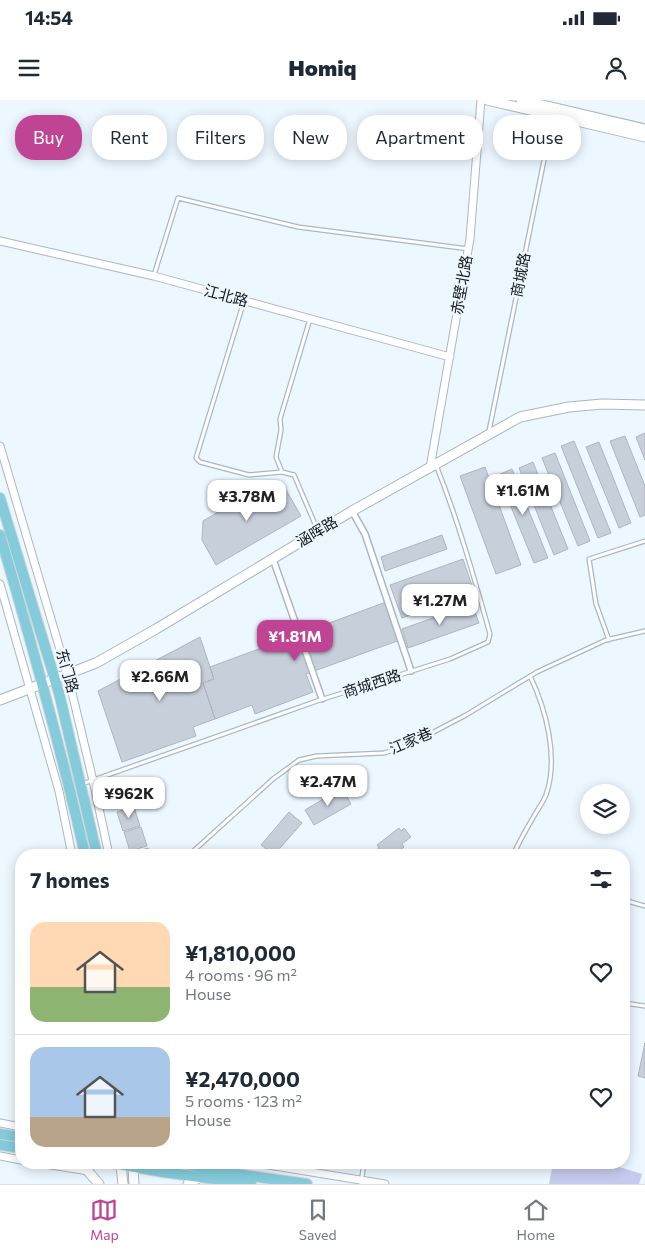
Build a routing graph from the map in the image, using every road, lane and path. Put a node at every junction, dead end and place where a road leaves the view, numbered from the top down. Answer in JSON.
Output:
{"nodes":[{"id":1,"x":481,"y":100,"type":"edge"},
{"id":2,"x":487,"y":100,"type":"edge"},
{"id":3,"x":521,"y":100,"type":"edge"},
{"id":4,"x":549,"y":115,"type":"edge"},
{"id":5,"x":581,"y":122,"type":"edge"},
{"id":6,"x":645,"y":129,"type":"edge"},
{"id":7,"x":645,"y":137,"type":"edge"},
{"id":8,"x":544,"y":160,"type":"edge"},
{"id":9,"x":0,"y":241,"type":"edge"},
{"id":10,"x":468,"y":249,"type":"junction"},
{"id":11,"x":154,"y":276,"type":"junction"},
{"id":12,"x":244,"y":300,"type":"junction"},
{"id":13,"x":310,"y":318,"type":"junction"},
{"id":14,"x":450,"y":357,"type":"junction"},
{"id":15,"x":645,"y":406,"type":"edge"},
{"id":16,"x":489,"y":434,"type":"junction"},
{"id":17,"x":0,"y":446,"type":"edge"},
{"id":18,"x":432,"y":466,"type":"junction"},
{"id":19,"x":282,"y":472,"type":"junction"},
{"id":20,"x":0,"y":498,"type":"edge"},
{"id":21,"x":352,"y":511,"type":"junction"},
{"id":22,"x":318,"y":532,"type":"junction"},
{"id":23,"x":0,"y":535,"type":"edge"},
{"id":24,"x":645,"y":541,"type":"edge"},
{"id":25,"x":273,"y":559,"type":"junction"},
{"id":26,"x":0,"y":584,"type":"edge"},
{"id":27,"x":645,"y":631,"type":"edge"},
{"id":28,"x":609,"y":640,"type":"junction"},
{"id":29,"x":411,"y":671,"type":"junction"},
{"id":30,"x":68,"y":675,"type":"junction"},
{"id":31,"x":530,"y":676,"type":"junction"},
{"id":32,"x":55,"y":680,"type":"junction"},
{"id":33,"x":43,"y":685,"type":"junction"},
{"id":34,"x":30,"y":690,"type":"junction"},
{"id":35,"x":0,"y":700,"type":"edge"},
{"id":36,"x":322,"y":700,"type":"junction"},
{"id":37,"x":93,"y":780,"type":"junction"},
{"id":38,"x":80,"y":785,"type":"junction"},
{"id":39,"x":71,"y":849,"type":"edge"},
{"id":40,"x":84,"y":849,"type":"edge"},
{"id":41,"x":96,"y":849,"type":"edge"},
{"id":42,"x":108,"y":849,"type":"edge"},
{"id":43,"x":196,"y":849,"type":"edge"},
{"id":44,"x":516,"y":849,"type":"edge"},
{"id":45,"x":630,"y":902,"type":"edge"},
{"id":46,"x":645,"y":906,"type":"edge"},
{"id":47,"x":630,"y":1005,"type":"edge"},
{"id":48,"x":645,"y":1006,"type":"edge"},
{"id":49,"x":0,"y":1123,"type":"edge"},
{"id":50,"x":15,"y":1126,"type":"edge"},
{"id":51,"x":0,"y":1134,"type":"edge"},
{"id":52,"x":15,"y":1136,"type":"edge"},
{"id":53,"x":0,"y":1145,"type":"edge"},
{"id":54,"x":15,"y":1147,"type":"edge"},
{"id":55,"x":0,"y":1156,"type":"edge"},
{"id":56,"x":15,"y":1159,"type":"edge"},
{"id":57,"x":76,"y":1169,"type":"edge"},
{"id":58,"x":122,"y":1169,"type":"edge"},
{"id":59,"x":132,"y":1169,"type":"edge"},
{"id":60,"x":171,"y":1169,"type":"edge"},
{"id":61,"x":194,"y":1169,"type":"edge"},
{"id":62,"x":198,"y":1169,"type":"edge"},
{"id":63,"x":296,"y":1169,"type":"edge"},
{"id":64,"x":363,"y":1169,"type":"edge"},
{"id":65,"x":89,"y":1171,"type":"joint"},
{"id":66,"x":201,"y":1172,"type":"junction"},
{"id":67,"x":361,"y":1182,"type":"edge"},
{"id":68,"x":99,"y":1184,"type":"edge"},
{"id":69,"x":123,"y":1184,"type":"edge"},
{"id":70,"x":134,"y":1184,"type":"edge"},
{"id":71,"x":188,"y":1184,"type":"edge"},
{"id":72,"x":251,"y":1184,"type":"edge"},
{"id":73,"x":308,"y":1184,"type":"edge"},
{"id":74,"x":385,"y":1184,"type":"edge"}],
"edges":[{"from":1,"to":10,"type":"street","name":"赤壁北路"},
{"from":2,"to":4,"type":"street"},
{"from":3,"to":6,"type":"street"},
{"from":5,"to":7,"type":"street"},
{"from":8,"to":16,"type":"lane","name":"商城路"},
{"from":9,"to":11,"type":"street","name":"江北路"},
{"from":10,"to":11,"type":"lane"},
{"from":10,"to":14,"type":"street","name":"赤壁北路"},
{"from":11,"to":12,"type":"street","name":"江北路"},
{"from":12,"to":13,"type":"street","name":"江北路"},
{"from":12,"to":19,"type":"lane"},
{"from":13,"to":14,"type":"street","name":"江北路"},
{"from":13,"to":19,"type":"lane"},
{"from":14,"to":18,"type":"street","name":"赤壁北路"},
{"from":15,"to":16,"type":"street","name":"涵晖路"},
{"from":16,"to":18,"type":"street","name":"涵晖路"},
{"from":17,"to":30,"type":"street"},
{"from":18,"to":21,"type":"street","name":"涵晖路"},
{"from":18,"to":29,"type":"lane","name":"商城西路"},
{"from":19,"to":22,"type":"lane"},
{"from":20,"to":32,"type":"main road","name":"东门路"},
{"from":21,"to":22,"type":"street","name":"涵晖路"},
{"from":21,"to":29,"type":"street"},
{"from":22,"to":25,"type":"street","name":"涵晖路"},
{"from":23,"to":33,"type":"main road","name":"东门路"},
{"from":24,"to":28,"type":"lane"},
{"from":25,"to":30,"type":"street","name":"涵晖路"},
{"from":25,"to":36,"type":"street"},
{"from":26,"to":34,"type":"street"},
{"from":27,"to":28,"type":"lane","name":"江家巷"},
{"from":28,"to":31,"type":"lane","name":"江家巷"},
{"from":29,"to":36,"type":"lane","name":"商城西路"},
{"from":30,"to":32,"type":"street","name":"涵晖路"},
{"from":30,"to":37,"type":"street"},
{"from":31,"to":43,"type":"lane","name":"江家巷"},
{"from":31,"to":44,"type":"lane"},
{"from":32,"to":33,"type":"street","name":"涵晖路"},
{"from":32,"to":38,"type":"main road","name":"东门路"},
{"from":33,"to":34,"type":"street","name":"涵晖路"},
{"from":33,"to":40,"type":"main road","name":"东门路"},
{"from":34,"to":35,"type":"street","name":"涵晖路"},
{"from":34,"to":39,"type":"street"},
{"from":36,"to":37,"type":"lane","name":"商城西路"},
{"from":37,"to":38,"type":"lane","name":"商城西路"},
{"from":37,"to":42,"type":"street"},
{"from":38,"to":41,"type":"main road","name":"东门路"},
{"from":45,"to":46,"type":"lane"},
{"from":47,"to":48,"type":"lane"},
{"from":49,"to":50,"type":"street"},
{"from":51,"to":52,"type":"main road"},
{"from":53,"to":54,"type":"main road"},
{"from":55,"to":56,"type":"street"},
{"from":57,"to":65,"type":"street"},
{"from":58,"to":69,"type":"street"},
{"from":59,"to":70,"type":"street"},
{"from":60,"to":66,"type":"main road"},
{"from":61,"to":66,"type":"main road"},
{"from":62,"to":66,"type":"main road"},
{"from":63,"to":67,"type":"street"},
{"from":64,"to":67,"type":"lane"},
{"from":65,"to":68,"type":"street"},
{"from":66,"to":71,"type":"street"},
{"from":66,"to":72,"type":"main road"},
{"from":66,"to":73,"type":"main road"},
{"from":67,"to":74,"type":"street"}]}
